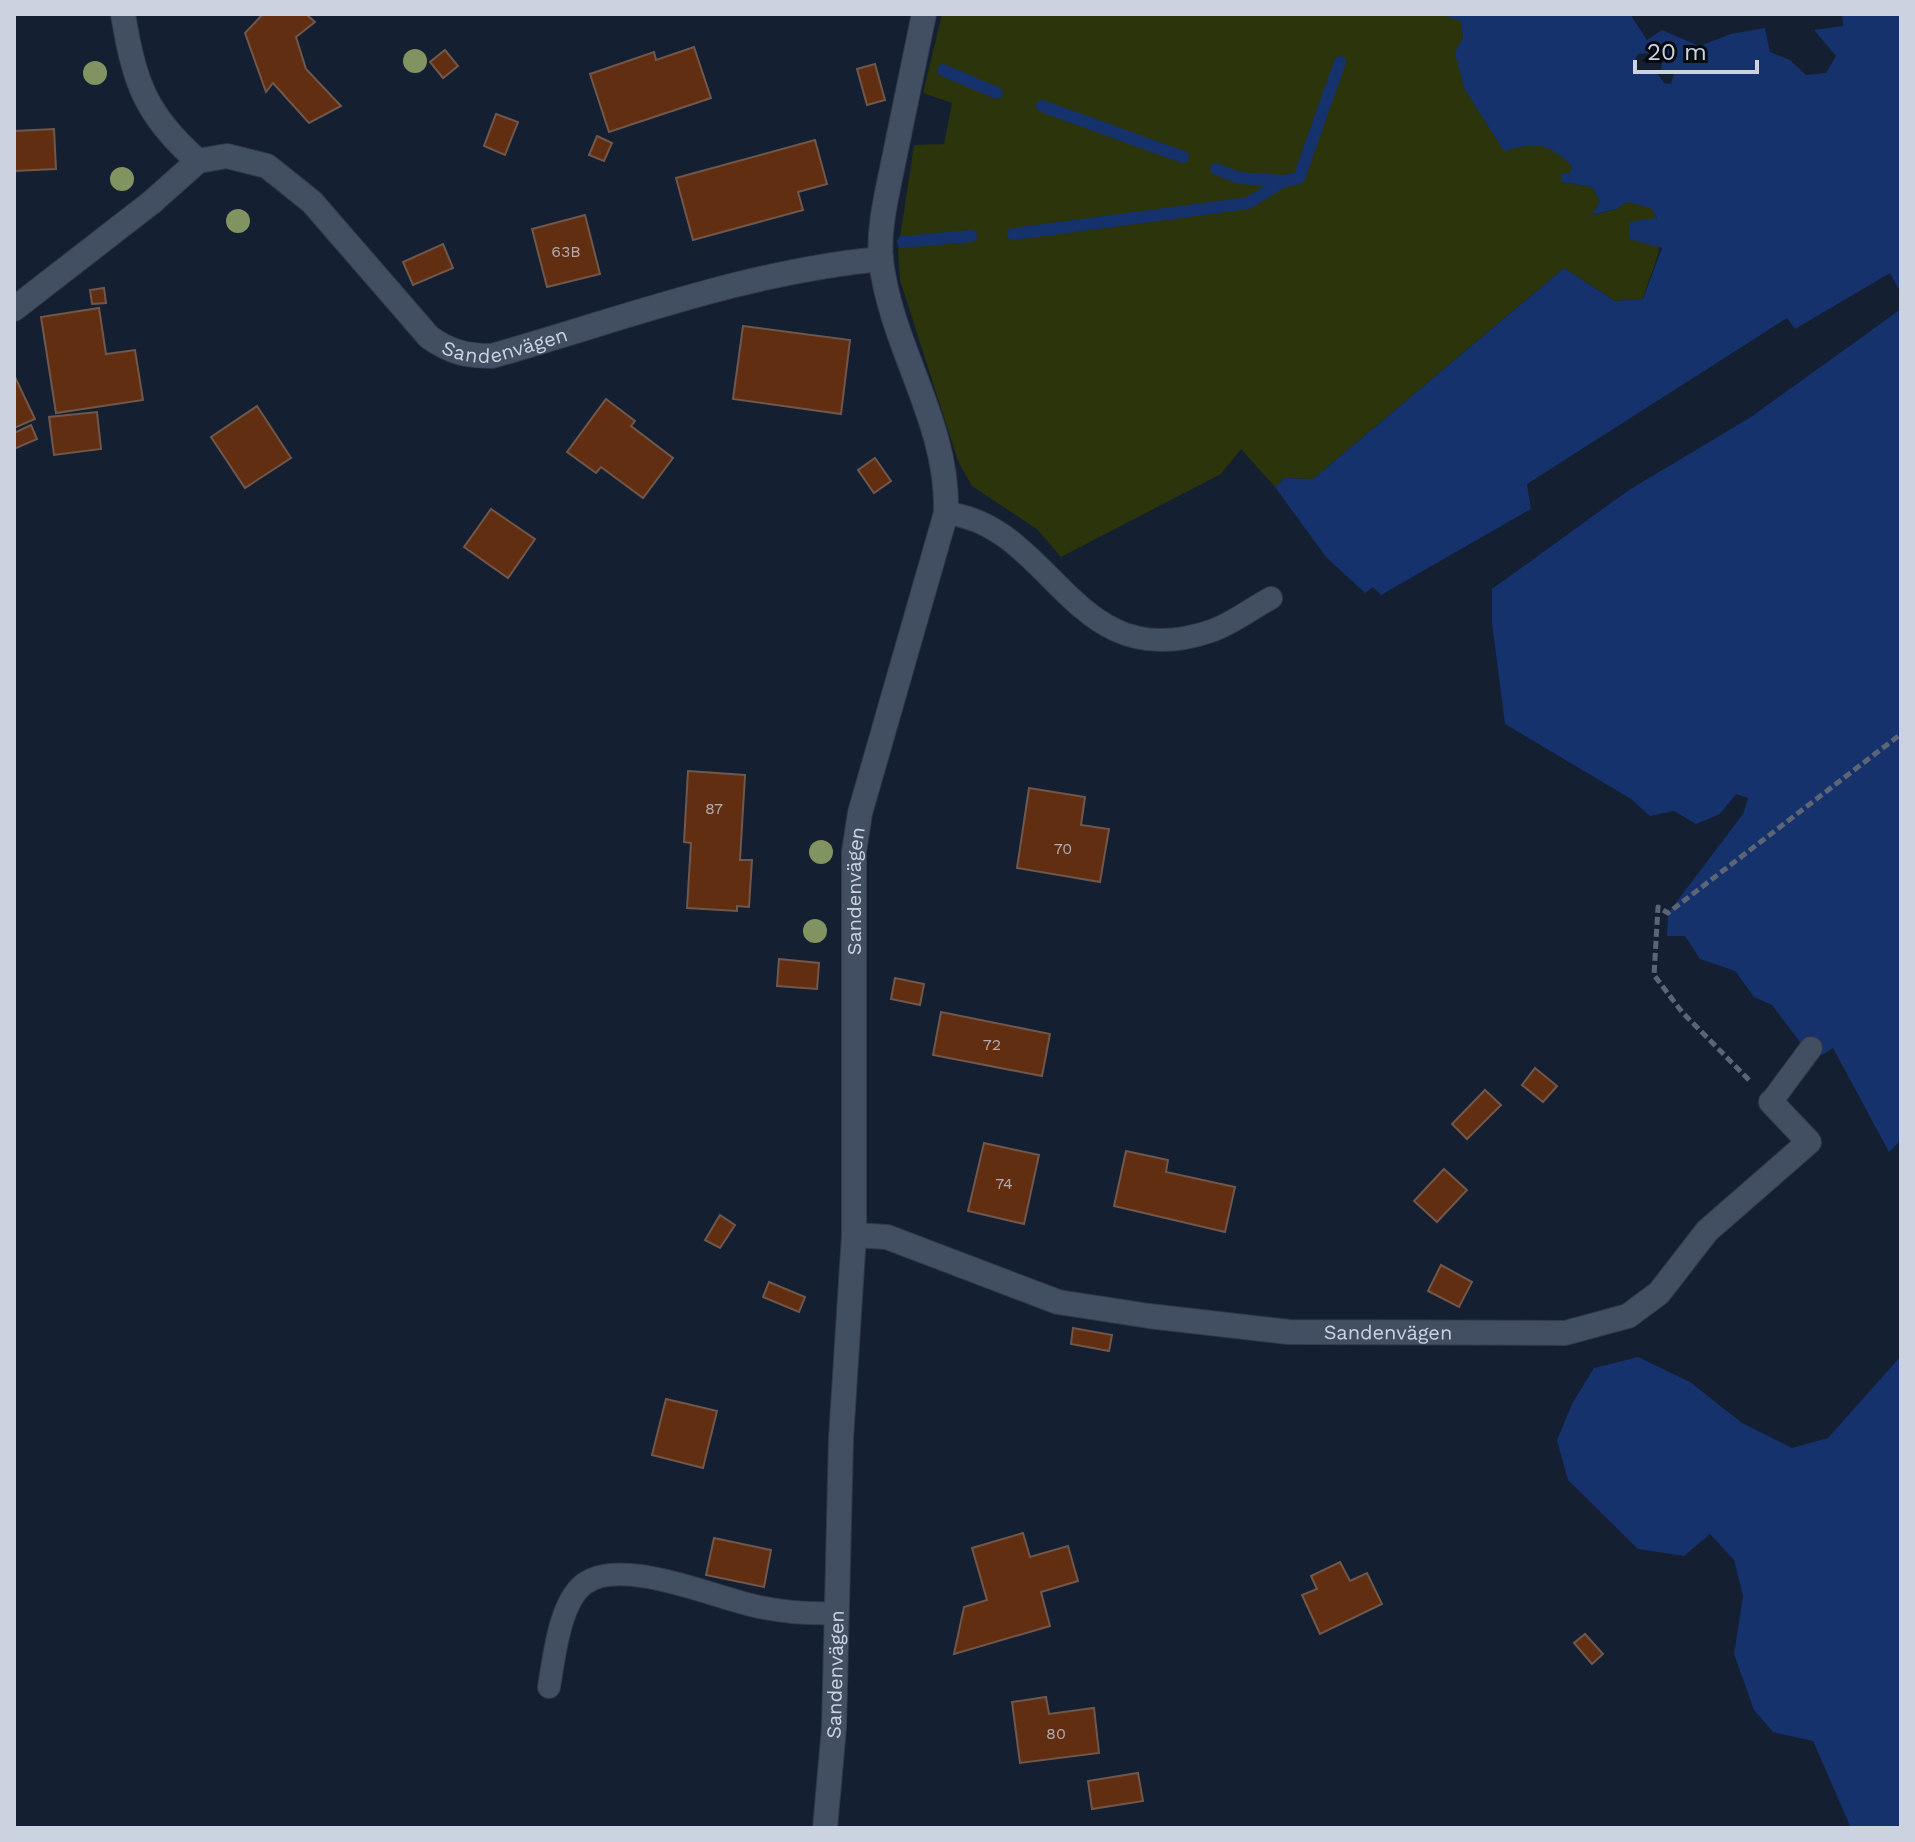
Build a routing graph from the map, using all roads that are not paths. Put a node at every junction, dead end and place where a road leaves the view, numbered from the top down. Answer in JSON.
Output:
{"nodes":[{"id":1,"x":123,"y":14,"type":"edge"},
{"id":2,"x":924,"y":14,"type":"edge"},
{"id":3,"x":198,"y":161,"type":"junction"},
{"id":4,"x":881,"y":259,"type":"junction"},
{"id":5,"x":14,"y":309,"type":"edge"},
{"id":6,"x":946,"y":513,"type":"junction"},
{"id":7,"x":1271,"y":598,"type":"dead end"},
{"id":8,"x":1811,"y":1048,"type":"dead end"},
{"id":9,"x":1771,"y":1102,"type":"joint"},
{"id":10,"x":854,"y":1235,"type":"junction"},
{"id":11,"x":834,"y":1613,"type":"junction"},
{"id":12,"x":549,"y":1687,"type":"dead end"},
{"id":13,"x":825,"y":1828,"type":"edge"}],
"edges":[{"from":1,"to":3,"type":"street"},
{"from":2,"to":4,"type":"street","name":"Sandenvägen"},
{"from":3,"to":4,"type":"street","name":"Sandenvägen"},
{"from":3,"to":5,"type":"street"},
{"from":4,"to":6,"type":"street","name":"Sandenvägen"},
{"from":6,"to":7,"type":"lane"},
{"from":6,"to":10,"type":"street","name":"Sandenvägen"},
{"from":8,"to":9,"type":"lane"},
{"from":9,"to":10,"type":"street","name":"Sandenvägen"},
{"from":10,"to":11,"type":"street","name":"Sandenvägen"},
{"from":11,"to":12,"type":"lane"},
{"from":11,"to":13,"type":"street","name":"Sandenvägen"}]}
